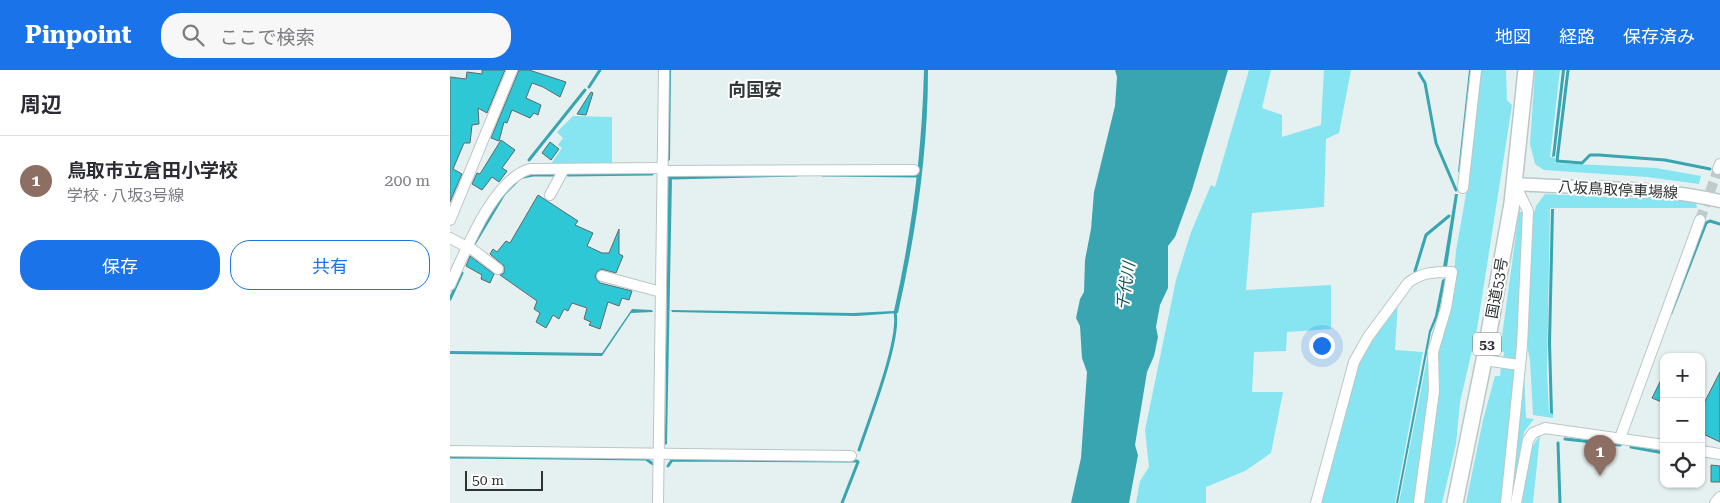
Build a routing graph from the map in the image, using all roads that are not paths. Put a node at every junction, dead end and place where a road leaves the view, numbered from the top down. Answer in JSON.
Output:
{"nodes":[{"id":1,"x":512,"y":70,"type":"edge"},
{"id":2,"x":664,"y":70,"type":"edge"},
{"id":3,"x":1476,"y":70,"type":"edge"},
{"id":4,"x":1526,"y":70,"type":"edge"},
{"id":5,"x":564,"y":169,"type":"junction"},
{"id":6,"x":662,"y":169,"type":"junction"},
{"id":7,"x":914,"y":170,"type":"dead end"},
{"id":8,"x":1515,"y":184,"type":"junction"},
{"id":9,"x":1463,"y":188,"type":"dead end"},
{"id":10,"x":550,"y":195,"type":"dead end"},
{"id":11,"x":1720,"y":201,"type":"edge"},
{"id":12,"x":450,"y":220,"type":"edge"},
{"id":13,"x":1700,"y":220,"type":"tunnel mouth"},
{"id":14,"x":450,"y":238,"type":"edge"},
{"id":15,"x":467,"y":246,"type":"junction"},
{"id":16,"x":498,"y":269,"type":"dead end"},
{"id":17,"x":602,"y":276,"type":"dead end"},
{"id":18,"x":450,"y":285,"type":"edge"},
{"id":19,"x":661,"y":292,"type":"junction"},
{"id":20,"x":1484,"y":360,"type":"junction"},
{"id":21,"x":1519,"y":365,"type":"junction"},
{"id":22,"x":1620,"y":438,"type":"junction"},
{"id":23,"x":1660,"y":444,"type":"edge"},
{"id":24,"x":450,"y":451,"type":"edge"},
{"id":25,"x":1705,"y":452,"type":"edge"},
{"id":26,"x":659,"y":454,"type":"junction"},
{"id":27,"x":1720,"y":454,"type":"edge"},
{"id":28,"x":851,"y":456,"type":"dead end"},
{"id":29,"x":1720,"y":497,"type":"edge"},
{"id":30,"x":658,"y":503,"type":"edge"},
{"id":31,"x":1316,"y":503,"type":"edge"},
{"id":32,"x":1419,"y":503,"type":"edge"},
{"id":33,"x":1455,"y":503,"type":"edge"},
{"id":34,"x":1506,"y":503,"type":"edge"},
{"id":35,"x":1516,"y":503,"type":"edge"},
{"id":36,"x":1715,"y":503,"type":"edge"}],
"edges":[{"from":1,"to":12,"type":"street"},
{"from":2,"to":6,"type":"street"},
{"from":3,"to":9,"type":"street"},
{"from":4,"to":8,"type":"highway","name":"国道53号","number":"53"},
{"from":5,"to":6,"type":"street"},
{"from":5,"to":10,"type":"street"},
{"from":5,"to":15,"type":"street"},
{"from":6,"to":7,"type":"street"},
{"from":6,"to":19,"type":"street"},
{"from":8,"to":11,"type":"main road","name":"八坂鳥取停車場線"},
{"from":8,"to":20,"type":"highway","name":"国道53号","number":"53"},
{"from":8,"to":21,"type":"street"},
{"from":13,"to":22,"type":"street"},
{"from":14,"to":15,"type":"street"},
{"from":15,"to":16,"type":"street"},
{"from":15,"to":18,"type":"street"},
{"from":17,"to":19,"type":"street"},
{"from":19,"to":26,"type":"street"},
{"from":20,"to":21,"type":"street"},
{"from":20,"to":33,"type":"highway","name":"国道53号","number":"53"},
{"from":21,"to":34,"type":"street"},
{"from":22,"to":23,"type":"street"},
{"from":22,"to":35,"type":"street"},
{"from":24,"to":26,"type":"street"},
{"from":25,"to":27,"type":"street"},
{"from":26,"to":28,"type":"street"},
{"from":26,"to":30,"type":"street"},
{"from":29,"to":36,"type":"street"},
{"from":31,"to":32,"type":"street"}]}
